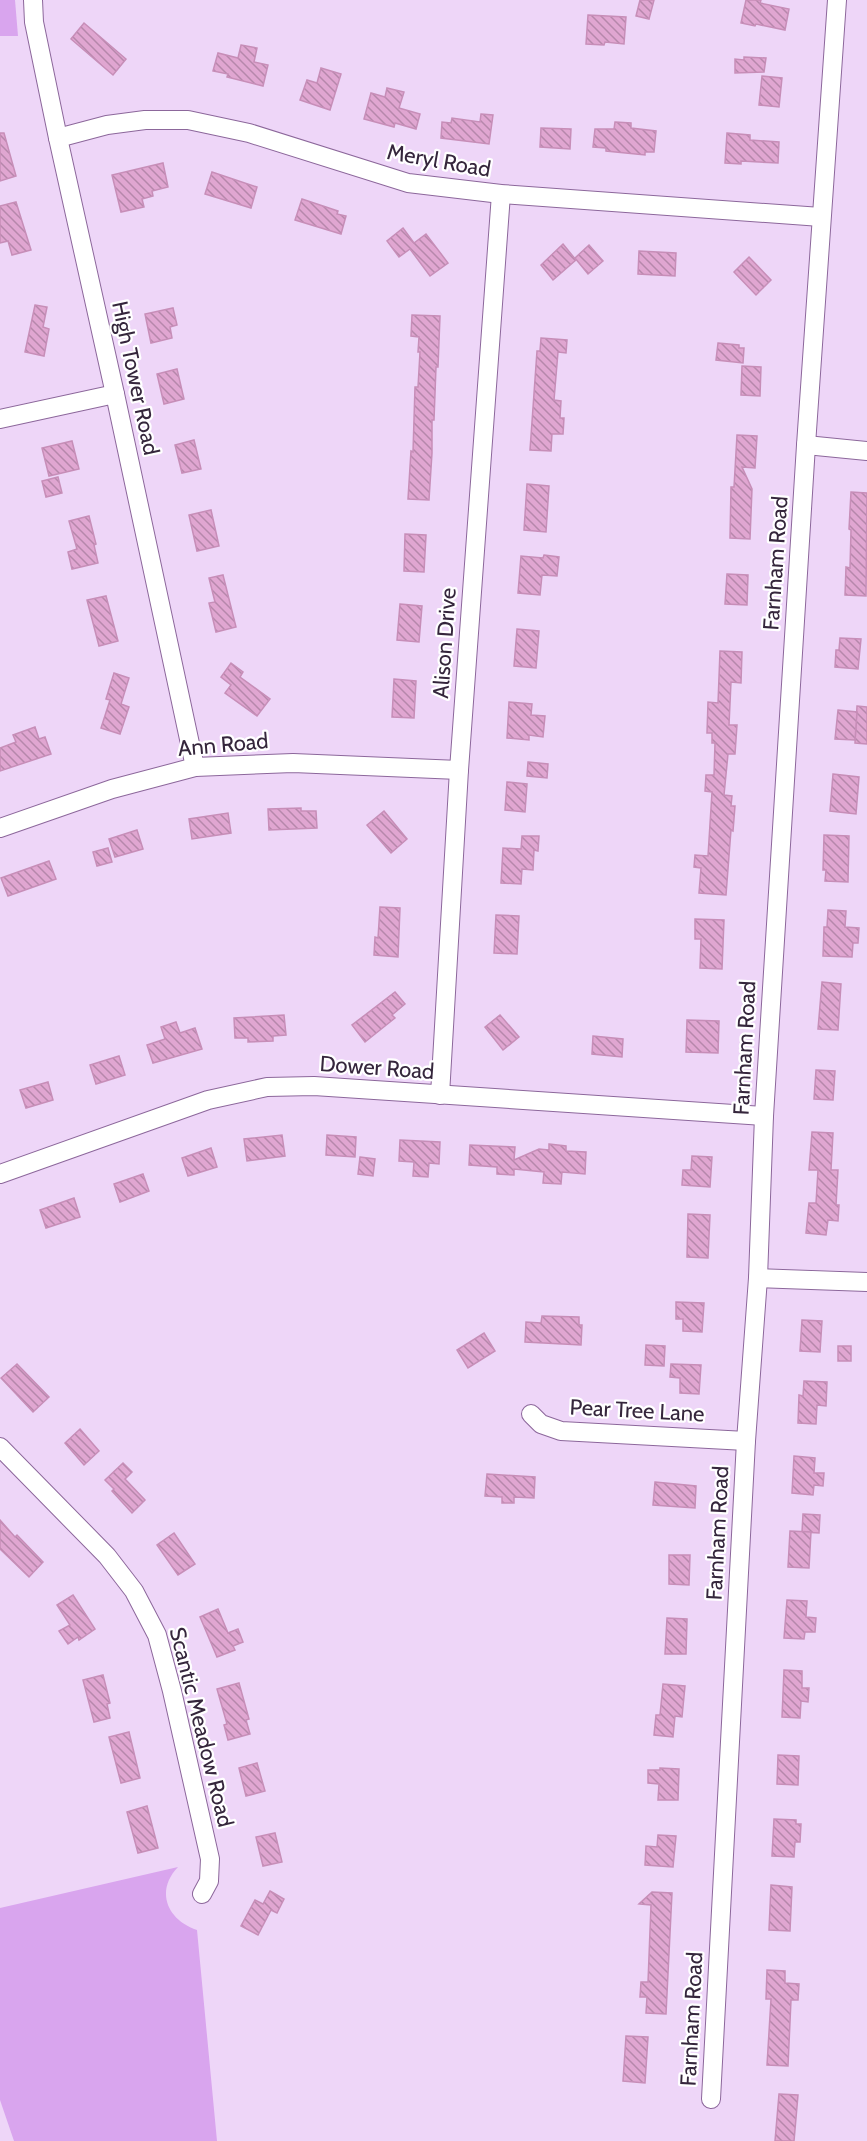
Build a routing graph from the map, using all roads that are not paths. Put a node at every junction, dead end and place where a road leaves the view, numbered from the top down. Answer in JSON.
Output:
{"nodes":[{"id":1,"x":33,"y":0,"type":"edge"},
{"id":2,"x":837,"y":0,"type":"edge"},
{"id":3,"x":57,"y":138,"type":"junction"},
{"id":4,"x":501,"y":194,"type":"junction"},
{"id":5,"x":821,"y":217,"type":"junction"},
{"id":6,"x":115,"y":394,"type":"junction"},
{"id":7,"x":0,"y":419,"type":"edge"},
{"id":8,"x":806,"y":445,"type":"junction"},
{"id":9,"x":867,"y":451,"type":"edge"},
{"id":10,"x":195,"y":767,"type":"junction"},
{"id":11,"x":459,"y":770,"type":"junction"},
{"id":12,"x":0,"y":828,"type":"edge"},
{"id":13,"x":440,"y":1095,"type":"junction"},
{"id":14,"x":764,"y":1116,"type":"junction"},
{"id":15,"x":0,"y":1174,"type":"edge"},
{"id":16,"x":758,"y":1278,"type":"junction"},
{"id":17,"x":867,"y":1282,"type":"edge"},
{"id":18,"x":531,"y":1414,"type":"dead end"},
{"id":19,"x":746,"y":1441,"type":"junction"},
{"id":20,"x":0,"y":1447,"type":"edge"},
{"id":21,"x":202,"y":1894,"type":"dead end"},
{"id":22,"x":711,"y":2100,"type":"dead end"}],
"edges":[{"from":1,"to":3,"type":"street","name":"High Tower Road"},
{"from":2,"to":5,"type":"street","name":"Farnham Road"},
{"from":3,"to":4,"type":"street","name":"Meryl Road"},
{"from":3,"to":6,"type":"street","name":"High Tower Road"},
{"from":4,"to":5,"type":"street","name":"Meryl Road"},
{"from":4,"to":11,"type":"street","name":"Alison Drive"},
{"from":5,"to":8,"type":"street","name":"Farnham Road"},
{"from":6,"to":7,"type":"street"},
{"from":6,"to":10,"type":"street","name":"High Tower Road"},
{"from":8,"to":9,"type":"street"},
{"from":8,"to":14,"type":"street","name":"Farnham Road"},
{"from":10,"to":11,"type":"street","name":"Ann Road"},
{"from":10,"to":12,"type":"street","name":"Ann Road"},
{"from":11,"to":13,"type":"street","name":"Alison Drive"},
{"from":13,"to":14,"type":"street","name":"Dower Road"},
{"from":13,"to":15,"type":"street","name":"Dower Road"},
{"from":14,"to":16,"type":"street","name":"Farnham Road"},
{"from":16,"to":17,"type":"street"},
{"from":16,"to":19,"type":"street","name":"Farnham Road"},
{"from":18,"to":19,"type":"street","name":"Pear Tree Lane"},
{"from":19,"to":22,"type":"street","name":"Farnham Road"},
{"from":20,"to":21,"type":"street","name":"Scantic Meadow Road"}]}
